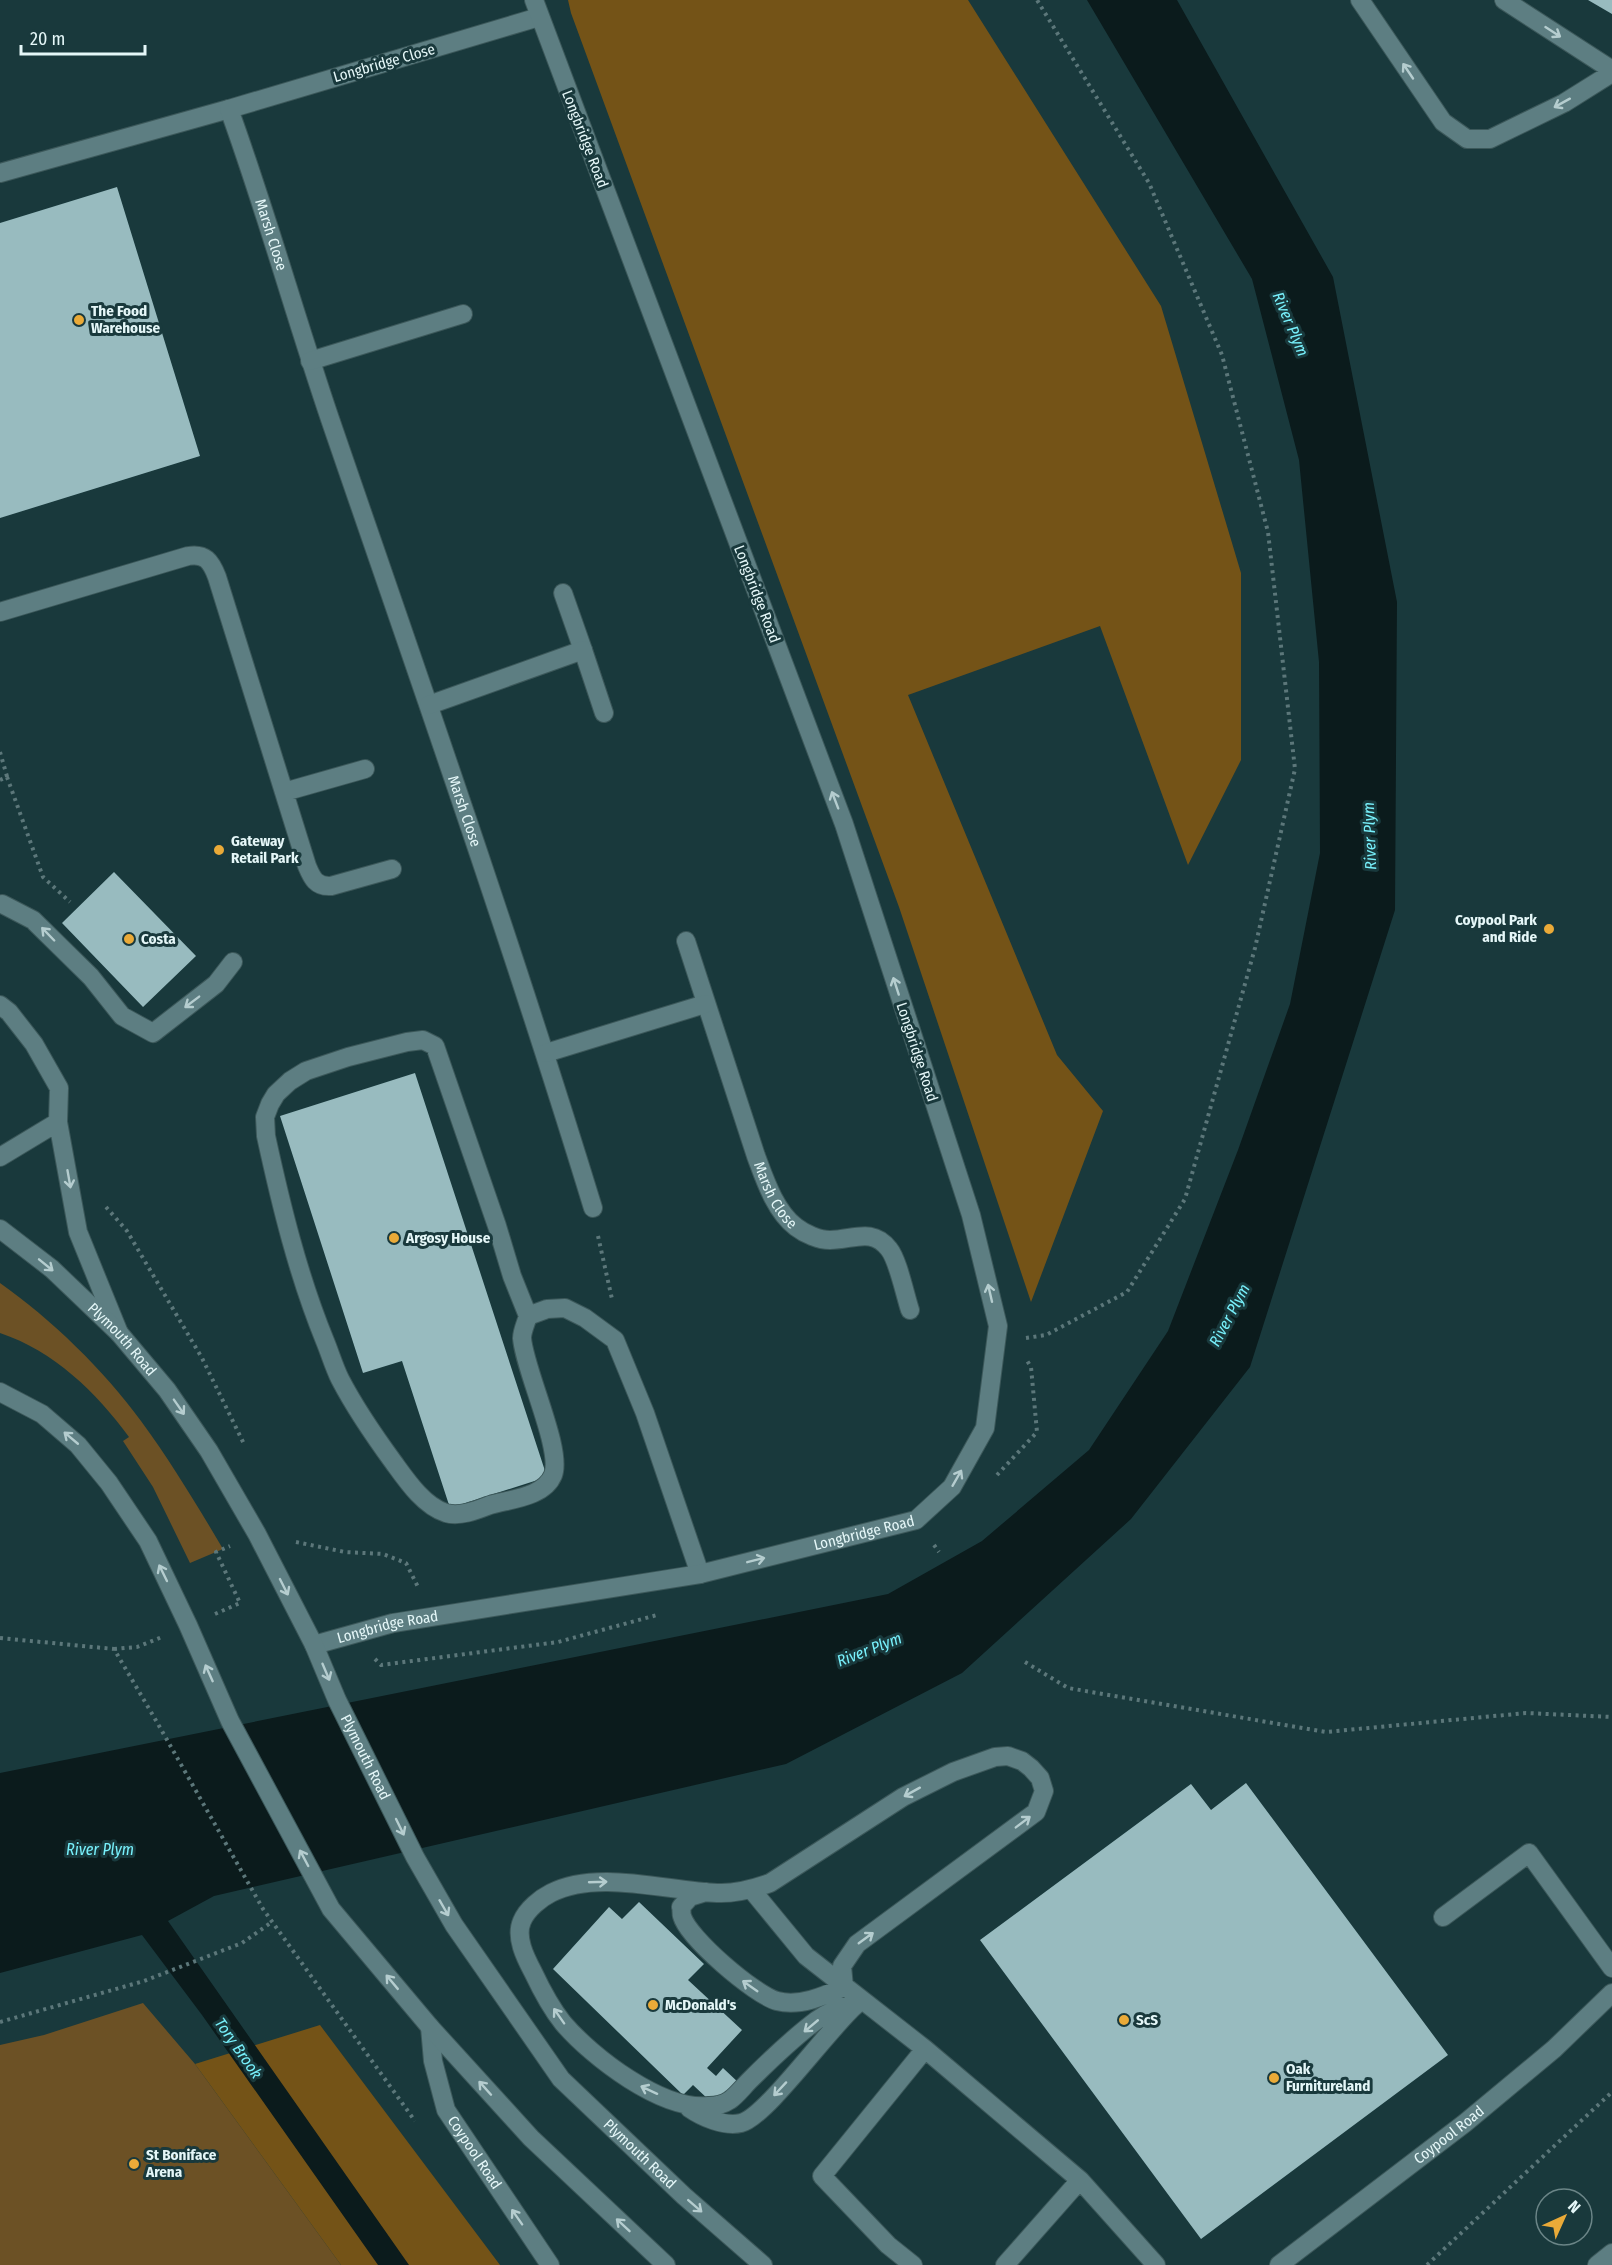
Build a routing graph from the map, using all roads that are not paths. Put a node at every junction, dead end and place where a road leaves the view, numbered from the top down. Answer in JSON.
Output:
{"nodes":[{"id":1,"x":1360,"y":0,"type":"edge"},
{"id":2,"x":1504,"y":0,"type":"edge"},
{"id":3,"x":537,"y":8,"type":"edge"},
{"id":4,"x":1612,"y":71,"type":"edge"},
{"id":5,"x":229,"y":109,"type":"junction"},
{"id":6,"x":0,"y":173,"type":"edge"},
{"id":7,"x":463,"y":314,"type":"dead end"},
{"id":8,"x":310,"y":361,"type":"junction"},
{"id":9,"x":563,"y":593,"type":"dead end"},
{"id":10,"x":0,"y":612,"type":"edge"},
{"id":11,"x":582,"y":650,"type":"junction"},
{"id":12,"x":429,"y":705,"type":"junction"},
{"id":13,"x":604,"y":713,"type":"dead end"},
{"id":14,"x":365,"y":769,"type":"dead end"},
{"id":15,"x":284,"y":792,"type":"junction"},
{"id":16,"x":392,"y":869,"type":"dead end"},
{"id":17,"x":2,"y":904,"type":"dead end"},
{"id":18,"x":686,"y":941,"type":"dead end"},
{"id":19,"x":233,"y":962,"type":"dead end"},
{"id":20,"x":705,"y":1004,"type":"junction"},
{"id":21,"x":0,"y":1005,"type":"edge"},
{"id":22,"x":546,"y":1053,"type":"junction"},
{"id":23,"x":58,"y":1122,"type":"junction"},
{"id":24,"x":0,"y":1157,"type":"edge"},
{"id":25,"x":593,"y":1208,"type":"road end"},
{"id":26,"x":0,"y":1229,"type":"edge"},
{"id":27,"x":910,"y":1310,"type":"dead end"},
{"id":28,"x":528,"y":1316,"type":"junction"},
{"id":29,"x":119,"y":1333,"type":"junction"},
{"id":30,"x":0,"y":1392,"type":"edge"},
{"id":31,"x":700,"y":1574,"type":"junction"},
{"id":32,"x":314,"y":1645,"type":"junction"},
{"id":33,"x":751,"y":1889,"type":"junction"},
{"id":34,"x":707,"y":1892,"type":"junction"},
{"id":35,"x":1443,"y":1917,"type":"dead end"},
{"id":36,"x":1612,"y":1968,"type":"edge"},
{"id":37,"x":844,"y":1987,"type":"junction"},
{"id":38,"x":1612,"y":1994,"type":"edge"},
{"id":39,"x":862,"y":2001,"type":"junction"},
{"id":40,"x":430,"y":2027,"type":"junction"},
{"id":41,"x":925,"y":2049,"type":"junction"},
{"id":42,"x":683,"y":2104,"type":"junction"},
{"id":43,"x":1080,"y":2180,"type":"junction"},
{"id":44,"x":1612,"y":2253,"type":"edge"},
{"id":45,"x":550,"y":2265,"type":"edge"},
{"id":46,"x":666,"y":2265,"type":"edge"},
{"id":47,"x":763,"y":2265,"type":"edge"},
{"id":48,"x":913,"y":2265,"type":"edge"},
{"id":49,"x":1005,"y":2265,"type":"edge"},
{"id":50,"x":1156,"y":2265,"type":"edge"},
{"id":51,"x":1279,"y":2265,"type":"edge"},
{"id":52,"x":1597,"y":2265,"type":"edge"}],
"edges":[{"from":4,"to":1,"type":"street","one_way":true},
{"from":2,"to":4,"type":"street","one_way":true},
{"from":3,"to":5,"type":"street","name":"Longbridge Close"},
{"from":31,"to":3,"type":"street","name":"Longbridge Road","one_way":true},
{"from":5,"to":6,"type":"street","name":"Longbridge Close"},
{"from":5,"to":8,"type":"street","name":"Marsh Close"},
{"from":7,"to":8,"type":"street"},
{"from":8,"to":12,"type":"street","name":"Marsh Close"},
{"from":9,"to":11,"type":"street"},
{"from":10,"to":15,"type":"street"},
{"from":11,"to":12,"type":"street"},
{"from":11,"to":13,"type":"street"},
{"from":12,"to":22,"type":"street","name":"Marsh Close"},
{"from":14,"to":15,"type":"street"},
{"from":15,"to":16,"type":"street"},
{"from":19,"to":17,"type":"street","one_way":true},
{"from":18,"to":20,"type":"street","name":"Marsh Close"},
{"from":20,"to":22,"type":"street"},
{"from":20,"to":27,"type":"street","name":"Marsh Close"},
{"from":21,"to":23,"type":"street"},
{"from":22,"to":25,"type":"street","name":"Marsh Close"},
{"from":23,"to":24,"type":"street"},
{"from":23,"to":29,"type":"street","one_way":true},
{"from":26,"to":29,"type":"street","name":"Plymouth Road","one_way":true},
{"from":28,"to":28,"type":"street"},
{"from":28,"to":31,"type":"street"},
{"from":29,"to":32,"type":"street","name":"Plymouth Road","one_way":true},
{"from":40,"to":30,"type":"street","one_way":true},
{"from":31,"to":32,"type":"street","name":"Longbridge Road"},
{"from":32,"to":47,"type":"street","name":"Plymouth Road","one_way":true},
{"from":33,"to":34,"type":"street"},
{"from":33,"to":37,"type":"street"},
{"from":37,"to":33,"type":"street","one_way":true},
{"from":37,"to":34,"type":"street","one_way":true},
{"from":42,"to":34,"type":"street","one_way":true},
{"from":35,"to":36,"type":"street"},
{"from":37,"to":39,"type":"street"},
{"from":38,"to":51,"type":"street","name":"Coypool Road"},
{"from":39,"to":41,"type":"street"},
{"from":39,"to":42,"type":"street","one_way":true},
{"from":39,"to":42,"type":"street","one_way":true},
{"from":45,"to":40,"type":"street","name":"Coypool Road","one_way":true},
{"from":46,"to":40,"type":"street","one_way":true},
{"from":41,"to":43,"type":"street"},
{"from":41,"to":48,"type":"street"},
{"from":43,"to":49,"type":"street"},
{"from":43,"to":50,"type":"street"},
{"from":44,"to":52,"type":"street"}]}
